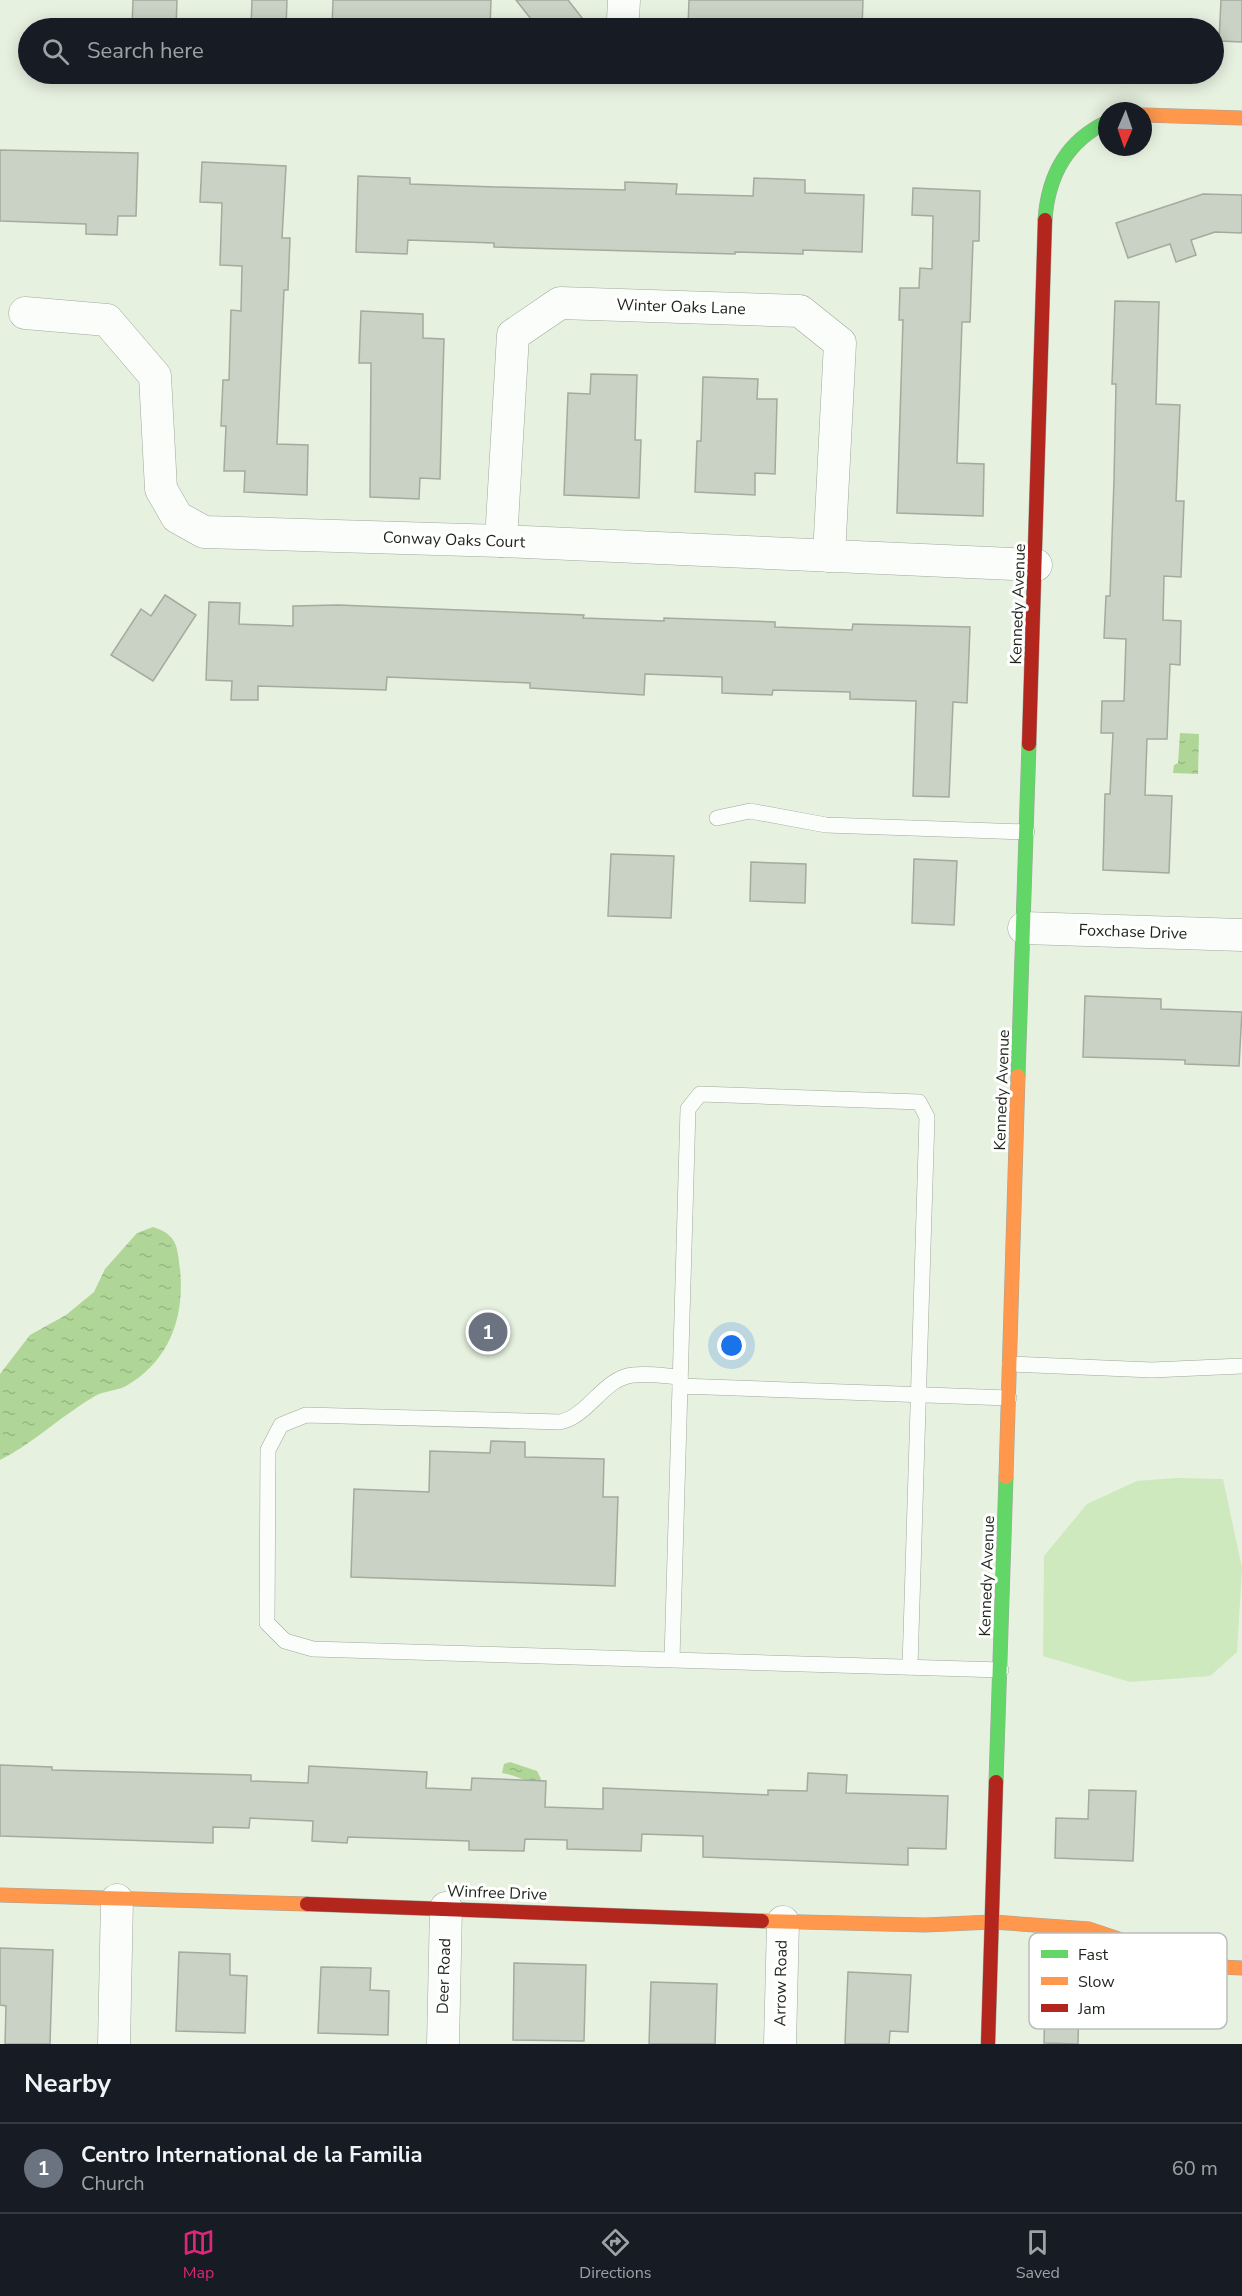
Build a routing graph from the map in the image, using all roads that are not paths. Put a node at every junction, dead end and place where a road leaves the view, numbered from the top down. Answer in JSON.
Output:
{"nodes":[{"id":1,"x":1152,"y":115,"type":"edge"},
{"id":2,"x":1242,"y":118,"type":"edge"},
{"id":3,"x":1098,"y":125,"type":"edge"},
{"id":4,"x":25,"y":313,"type":"dead end"},
{"id":5,"x":501,"y":541,"type":"junction"},
{"id":6,"x":829,"y":556,"type":"junction"},
{"id":7,"x":1036,"y":565,"type":"junction"},
{"id":8,"x":717,"y":818,"type":"dead end"},
{"id":9,"x":1027,"y":832,"type":"junction"},
{"id":10,"x":1024,"y":928,"type":"junction"},
{"id":11,"x":1242,"y":935,"type":"edge"},
{"id":12,"x":1010,"y":1364,"type":"junction"},
{"id":13,"x":1242,"y":1366,"type":"edge"},
{"id":14,"x":680,"y":1382,"type":"junction"},
{"id":15,"x":918,"y":1395,"type":"junction"},
{"id":16,"x":1009,"y":1398,"type":"junction"},
{"id":17,"x":672,"y":1659,"type":"junction"},
{"id":18,"x":910,"y":1667,"type":"junction"},
{"id":19,"x":1000,"y":1670,"type":"junction"},
{"id":20,"x":0,"y":1895,"type":"edge"},
{"id":21,"x":117,"y":1900,"type":"junction"},
{"id":22,"x":446,"y":1908,"type":"junction"},
{"id":23,"x":783,"y":1922,"type":"junction"},
{"id":24,"x":993,"y":1922,"type":"junction"},
{"id":25,"x":1101,"y":1933,"type":"edge"},
{"id":26,"x":1227,"y":1967,"type":"edge"},
{"id":27,"x":1242,"y":1968,"type":"edge"},
{"id":28,"x":114,"y":2044,"type":"edge"},
{"id":29,"x":443,"y":2044,"type":"edge"},
{"id":30,"x":780,"y":2044,"type":"edge"},
{"id":31,"x":988,"y":2044,"type":"edge"}],
"edges":[{"from":1,"to":2,"type":"street"},
{"from":3,"to":7,"type":"street","name":"Kennedy Avenue"},
{"from":4,"to":5,"type":"street","name":"Conway Oaks Court"},
{"from":5,"to":6,"type":"street","name":"Conway Oaks Court"},
{"from":5,"to":6,"type":"street","name":"Winter Oaks Lane"},
{"from":6,"to":7,"type":"street","name":"Conway Oaks Court"},
{"from":7,"to":9,"type":"street","name":"Kennedy Avenue"},
{"from":8,"to":9,"type":"lane"},
{"from":9,"to":10,"type":"street","name":"Kennedy Avenue"},
{"from":10,"to":11,"type":"street","name":"Foxchase Drive"},
{"from":10,"to":12,"type":"street","name":"Kennedy Avenue"},
{"from":12,"to":13,"type":"lane"},
{"from":12,"to":16,"type":"street","name":"Kennedy Avenue"},
{"from":14,"to":15,"type":"lane"},
{"from":14,"to":15,"type":"lane"},
{"from":14,"to":17,"type":"lane"},
{"from":14,"to":17,"type":"lane"},
{"from":15,"to":16,"type":"lane"},
{"from":15,"to":18,"type":"lane"},
{"from":16,"to":19,"type":"street","name":"Kennedy Avenue"},
{"from":17,"to":18,"type":"lane"},
{"from":18,"to":19,"type":"lane"},
{"from":19,"to":24,"type":"street","name":"Kennedy Avenue"},
{"from":20,"to":21,"type":"street","name":"Winfree Drive"},
{"from":21,"to":22,"type":"street","name":"Winfree Drive"},
{"from":21,"to":28,"type":"street"},
{"from":22,"to":23,"type":"street","name":"Winfree Drive"},
{"from":22,"to":29,"type":"street","name":"Deer Road"},
{"from":23,"to":24,"type":"street","name":"Winfree Drive"},
{"from":23,"to":30,"type":"street","name":"Arrow Road"},
{"from":24,"to":25,"type":"street","name":"Winfree Drive"},
{"from":24,"to":31,"type":"street","name":"Kennedy Avenue"},
{"from":26,"to":27,"type":"street","name":"Winfree Drive"}]}
